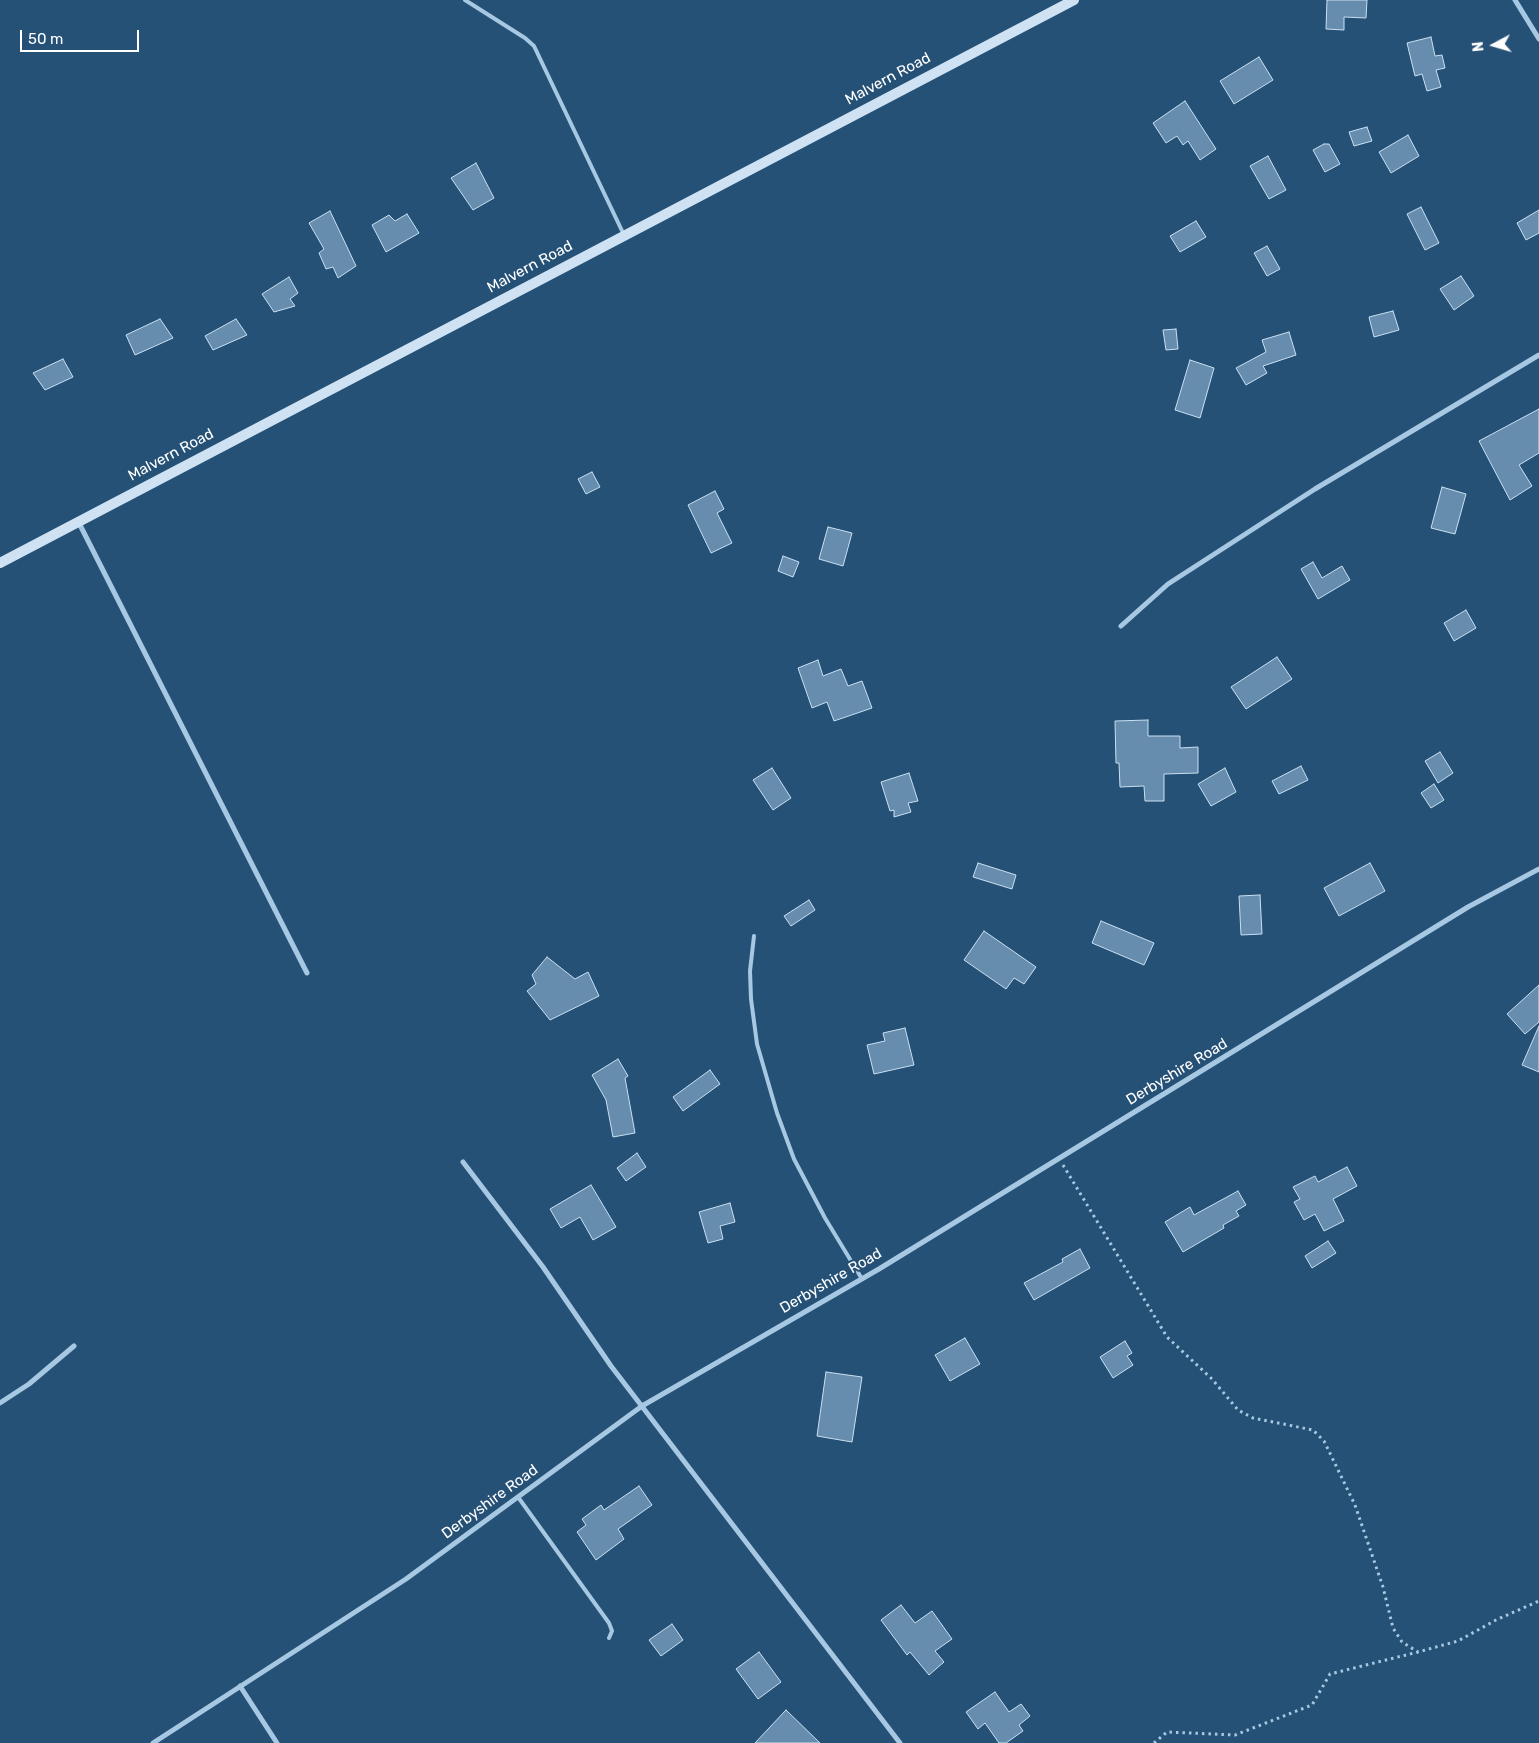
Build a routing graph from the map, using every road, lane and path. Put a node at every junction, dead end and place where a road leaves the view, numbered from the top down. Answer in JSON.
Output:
{"nodes":[{"id":1,"x":465,"y":0,"type":"edge"},
{"id":2,"x":1074,"y":0,"type":"edge"},
{"id":3,"x":1516,"y":0,"type":"edge"},
{"id":4,"x":1539,"y":39,"type":"edge"},
{"id":5,"x":624,"y":235,"type":"junction"},
{"id":6,"x":1539,"y":355,"type":"edge"},
{"id":7,"x":78,"y":521,"type":"junction"},
{"id":8,"x":0,"y":563,"type":"edge"},
{"id":9,"x":1121,"y":626,"type":"dead end"},
{"id":10,"x":1539,"y":869,"type":"edge"},
{"id":11,"x":754,"y":936,"type":"dead end"},
{"id":12,"x":307,"y":973,"type":"dead end"},
{"id":13,"x":1059,"y":1158,"type":"junction"},
{"id":14,"x":463,"y":1162,"type":"dead end"},
{"id":15,"x":862,"y":1279,"type":"junction"},
{"id":16,"x":74,"y":1346,"type":"dead end"},
{"id":17,"x":0,"y":1403,"type":"edge"},
{"id":18,"x":642,"y":1406,"type":"junction"},
{"id":19,"x":518,"y":1497,"type":"junction"},
{"id":20,"x":1539,"y":1601,"type":"edge"},
{"id":21,"x":609,"y":1638,"type":"dead end"},
{"id":22,"x":1418,"y":1652,"type":"junction"},
{"id":23,"x":240,"y":1686,"type":"junction"},
{"id":24,"x":153,"y":1743,"type":"edge"},
{"id":25,"x":277,"y":1743,"type":"edge"},
{"id":26,"x":900,"y":1743,"type":"edge"},
{"id":27,"x":1154,"y":1743,"type":"edge"}],
"edges":[{"from":1,"to":5,"type":"lane"},
{"from":2,"to":5,"type":"main road","name":"Malvern Road"},
{"from":3,"to":4,"type":"street"},
{"from":5,"to":7,"type":"main road","name":"Malvern Road"},
{"from":6,"to":9,"type":"street"},
{"from":7,"to":8,"type":"main road","name":"Malvern Road"},
{"from":7,"to":12,"type":"street"},
{"from":10,"to":13,"type":"street","name":"Derbyshire Road"},
{"from":11,"to":15,"type":"lane"},
{"from":13,"to":15,"type":"street","name":"Derbyshire Road"},
{"from":13,"to":22,"type":"path"},
{"from":14,"to":18,"type":"street"},
{"from":15,"to":18,"type":"street","name":"Derbyshire Road"},
{"from":16,"to":17,"type":"street"},
{"from":18,"to":19,"type":"street","name":"Derbyshire Road"},
{"from":18,"to":26,"type":"street"},
{"from":19,"to":21,"type":"lane"},
{"from":19,"to":23,"type":"street","name":"Derbyshire Road"},
{"from":20,"to":22,"type":"path"},
{"from":22,"to":27,"type":"path"},
{"from":23,"to":24,"type":"street","name":"Derbyshire Road"},
{"from":23,"to":25,"type":"street"}]}
